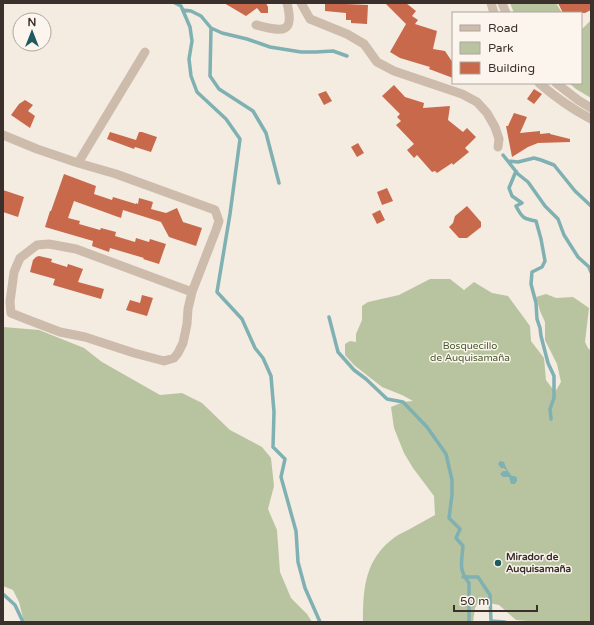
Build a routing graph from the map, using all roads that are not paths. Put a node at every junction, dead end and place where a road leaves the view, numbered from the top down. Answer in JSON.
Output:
{"nodes":[{"id":1,"x":287,"y":3,"type":"edge"},
{"id":2,"x":301,"y":3,"type":"edge"},
{"id":3,"x":256,"y":25,"type":"dead end"},
{"id":4,"x":145,"y":52,"type":"dead end"},
{"id":5,"x":541,"y":84,"type":"edge"},
{"id":6,"x":557,"y":84,"type":"edge"},
{"id":7,"x":591,"y":108,"type":"edge"},
{"id":8,"x":591,"y":119,"type":"edge"},
{"id":9,"x":3,"y":135,"type":"edge"},
{"id":10,"x":498,"y":148,"type":"dead end"},
{"id":11,"x":78,"y":163,"type":"junction"},
{"id":12,"x":192,"y":292,"type":"junction"}],
"edges":[{"from":1,"to":3,"type":"street"},
{"from":2,"to":10,"type":"street"},
{"from":4,"to":11,"type":"street"},
{"from":5,"to":8,"type":"street"},
{"from":6,"to":7,"type":"street"},
{"from":9,"to":11,"type":"street"},
{"from":11,"to":12,"type":"street"},
{"from":12,"to":12,"type":"street"}]}
